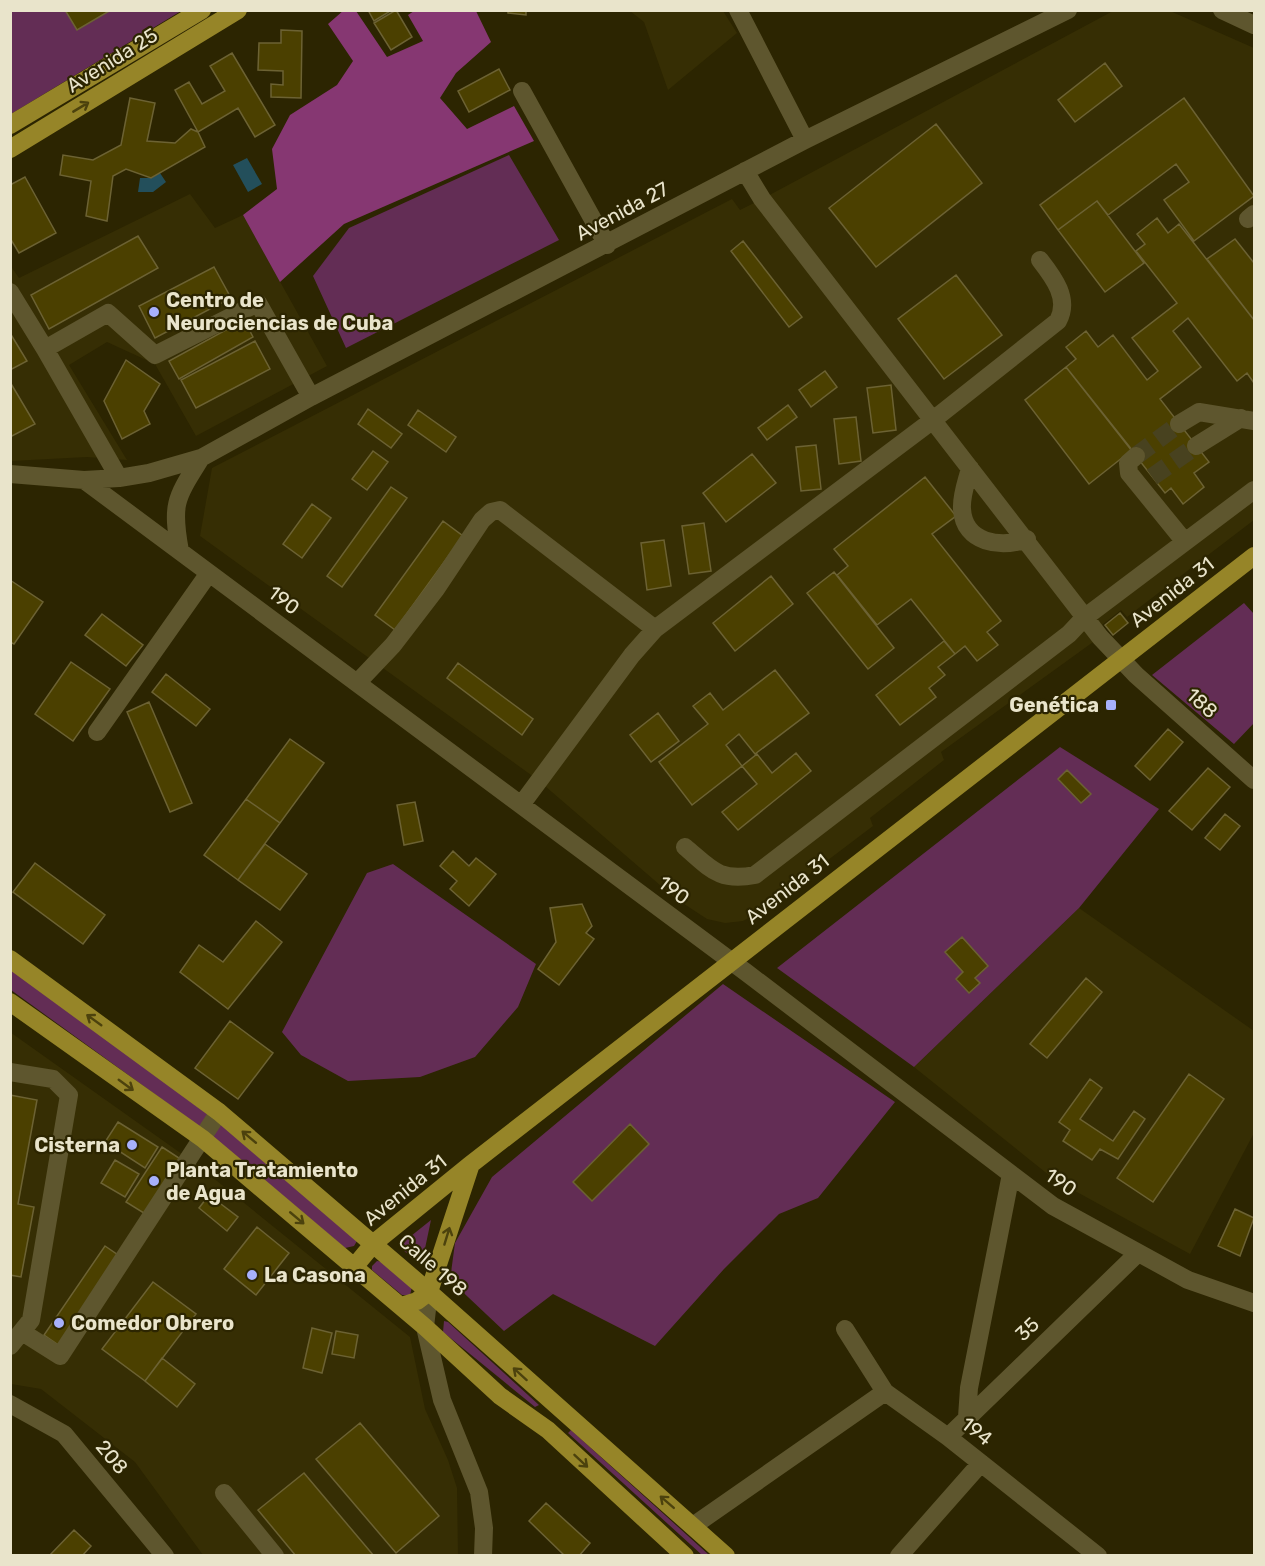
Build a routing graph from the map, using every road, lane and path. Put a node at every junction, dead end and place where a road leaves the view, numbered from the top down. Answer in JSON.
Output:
{"nodes":[{"id":1,"x":238,"y":10,"type":"edge"},
{"id":2,"x":738,"y":10,"type":"edge"},
{"id":3,"x":1068,"y":10,"type":"edge"},
{"id":4,"x":1222,"y":10,"type":"edge"},
{"id":5,"x":189,"y":14,"type":"edge"},
{"id":6,"x":1254,"y":25,"type":"edge"},
{"id":7,"x":522,"y":91,"type":"dead end"},
{"id":8,"x":10,"y":125,"type":"edge"},
{"id":9,"x":805,"y":140,"type":"junction"},
{"id":10,"x":10,"y":149,"type":"edge"},
{"id":11,"x":745,"y":171,"type":"junction"},
{"id":12,"x":607,"y":245,"type":"junction"},
{"id":13,"x":1041,"y":260,"type":"dead end"},
{"id":14,"x":10,"y":292,"type":"edge"},
{"id":15,"x":45,"y":348,"type":"junction"},
{"id":16,"x":311,"y":397,"type":"junction"},
{"id":17,"x":933,"y":420,"type":"junction"},
{"id":18,"x":1248,"y":420,"type":"edge"},
{"id":19,"x":1179,"y":424,"type":"tunnel mouth"},
{"id":20,"x":1196,"y":446,"type":"tunnel mouth"},
{"id":21,"x":1136,"y":456,"type":"dead end"},
{"id":22,"x":201,"y":458,"type":"junction"},
{"id":23,"x":970,"y":468,"type":"junction"},
{"id":24,"x":10,"y":474,"type":"edge"},
{"id":25,"x":1152,"y":477,"type":"dead end"},
{"id":26,"x":119,"y":478,"type":"junction"},
{"id":27,"x":84,"y":480,"type":"junction"},
{"id":28,"x":1254,"y":490,"type":"edge"},
{"id":29,"x":1151,"y":498,"type":"junction"},
{"id":30,"x":1027,"y":539,"type":"junction"},
{"id":31,"x":1185,"y":542,"type":"junction"},
{"id":32,"x":180,"y":551,"type":"junction"},
{"id":33,"x":1254,"y":556,"type":"edge"},
{"id":34,"x":209,"y":573,"type":"junction"},
{"id":35,"x":1084,"y":618,"type":"junction"},
{"id":36,"x":655,"y":629,"type":"junction"},
{"id":37,"x":1121,"y":660,"type":"junction"},
{"id":38,"x":357,"y":683,"type":"junction"},
{"id":39,"x":97,"y":732,"type":"dead end"},
{"id":40,"x":1254,"y":780,"type":"edge"},
{"id":41,"x":521,"y":805,"type":"junction"},
{"id":42,"x":685,"y":847,"type":"dead end"},
{"id":43,"x":10,"y":958,"type":"edge"},
{"id":44,"x":731,"y":961,"type":"junction"},
{"id":45,"x":10,"y":1002,"type":"edge"},
{"id":46,"x":10,"y":1072,"type":"edge"},
{"id":47,"x":219,"y":1112,"type":"junction"},
{"id":48,"x":202,"y":1139,"type":"junction"},
{"id":49,"x":470,"y":1165,"type":"junction"},
{"id":50,"x":1011,"y":1174,"type":"junction"},
{"id":51,"x":374,"y":1243,"type":"junction"},
{"id":52,"x":1137,"y":1254,"type":"junction"},
{"id":53,"x":355,"y":1266,"type":"junction"},
{"id":54,"x":429,"y":1292,"type":"junction"},
{"id":55,"x":1254,"y":1304,"type":"edge"},
{"id":56,"x":401,"y":1306,"type":"junction"},
{"id":57,"x":426,"y":1327,"type":"junction"},
{"id":58,"x":845,"y":1329,"type":"dead end"},
{"id":59,"x":16,"y":1339,"type":"edge"},
{"id":60,"x":885,"y":1392,"type":"junction"},
{"id":61,"x":10,"y":1404,"type":"edge"},
{"id":62,"x":565,"y":1414,"type":"junction"},
{"id":63,"x":967,"y":1417,"type":"junction"},
{"id":64,"x":548,"y":1430,"type":"junction"},
{"id":65,"x":948,"y":1437,"type":"junction"},
{"id":66,"x":981,"y":1463,"type":"junction"},
{"id":67,"x":224,"y":1494,"type":"dead end"},
{"id":68,"x":693,"y":1526,"type":"junction"},
{"id":69,"x":165,"y":1556,"type":"edge"},
{"id":70,"x":276,"y":1556,"type":"edge"},
{"id":71,"x":483,"y":1556,"type":"edge"},
{"id":72,"x":685,"y":1556,"type":"edge"},
{"id":73,"x":726,"y":1556,"type":"edge"},
{"id":74,"x":899,"y":1556,"type":"edge"},
{"id":75,"x":1098,"y":1556,"type":"edge"}],
"edges":[{"from":10,"to":1,"type":"main road","name":"Avenida 25","one_way":true},
{"from":2,"to":9,"type":"street"},
{"from":3,"to":9,"type":"street","name":"Avenida 27"},
{"from":4,"to":6,"type":"street"},
{"from":5,"to":8,"type":"main road","name":"Avenida 25"},
{"from":7,"to":12,"type":"street"},
{"from":9,"to":11,"type":"street","name":"Avenida 27"},
{"from":11,"to":12,"type":"street","name":"Avenida 27"},
{"from":11,"to":17,"type":"street","name":"188"},
{"from":12,"to":16,"type":"street","name":"Avenida 27"},
{"from":13,"to":17,"type":"street"},
{"from":14,"to":15,"type":"street"},
{"from":15,"to":16,"type":"street"},
{"from":15,"to":26,"type":"street"},
{"from":16,"to":22,"type":"street","name":"Avenida 27"},
{"from":17,"to":23,"type":"street","name":"188"},
{"from":17,"to":36,"type":"street"},
{"from":18,"to":19,"type":"street"},
{"from":18,"to":20,"type":"street"},
{"from":21,"to":29,"type":"street"},
{"from":22,"to":26,"type":"street","name":"Avenida 27"},
{"from":22,"to":32,"type":"street","name":"Avenida 27"},
{"from":23,"to":30,"type":"street","name":"188"},
{"from":23,"to":30,"type":"street"},
{"from":24,"to":27,"type":"street","name":"Avenida 27"},
{"from":25,"to":29,"type":"street"},
{"from":26,"to":27,"type":"street","name":"Avenida 27"},
{"from":27,"to":32,"type":"street","name":"190"},
{"from":28,"to":31,"type":"street"},
{"from":29,"to":31,"type":"street"},
{"from":30,"to":35,"type":"street","name":"188"},
{"from":31,"to":35,"type":"street"},
{"from":32,"to":34,"type":"street","name":"190"},
{"from":33,"to":37,"type":"main road","name":"Avenida 31"},
{"from":34,"to":38,"type":"street","name":"190"},
{"from":34,"to":39,"type":"street"},
{"from":35,"to":37,"type":"street","name":"188"},
{"from":35,"to":42,"type":"street"},
{"from":36,"to":38,"type":"street"},
{"from":36,"to":41,"type":"street"},
{"from":37,"to":40,"type":"street","name":"188"},
{"from":37,"to":44,"type":"main road","name":"Avenida 31"},
{"from":38,"to":41,"type":"street","name":"190"},
{"from":41,"to":44,"type":"street","name":"190"},
{"from":47,"to":43,"type":"main road","name":"Calle 198","one_way":true},
{"from":44,"to":49,"type":"main road","name":"Avenida 31"},
{"from":44,"to":50,"type":"street","name":"190"},
{"from":45,"to":48,"type":"main road","one_way":true},
{"from":46,"to":59,"type":"street"},
{"from":47,"to":48,"type":"street"},
{"from":51,"to":47,"type":"main road","name":"Calle 198","one_way":true},
{"from":48,"to":53,"type":"main road","one_way":true},
{"from":48,"to":59,"type":"street"},
{"from":49,"to":51,"type":"main road","name":"Avenida 31"},
{"from":54,"to":49,"type":"main road","one_way":true},
{"from":50,"to":52,"type":"street","name":"190"},
{"from":50,"to":63,"type":"street"},
{"from":51,"to":53,"type":"main road","name":"Avenida 31"},
{"from":51,"to":54,"type":"main road","name":"Calle 198"},
{"from":52,"to":55,"type":"street","name":"190"},
{"from":52,"to":63,"type":"street","name":"35"},
{"from":53,"to":56,"type":"main road"},
{"from":54,"to":56,"type":"main road"},
{"from":54,"to":57,"type":"street"},
{"from":62,"to":54,"type":"main road","name":"Calle 198","one_way":true},
{"from":56,"to":57,"type":"main road"},
{"from":57,"to":64,"type":"main road"},
{"from":57,"to":71,"type":"street"},
{"from":58,"to":60,"type":"street","name":"194"},
{"from":60,"to":65,"type":"street","name":"194"},
{"from":60,"to":68,"type":"street"},
{"from":61,"to":69,"type":"street","name":"208"},
{"from":62,"to":64,"type":"main road"},
{"from":68,"to":62,"type":"main road","name":"Calle 198","one_way":true},
{"from":63,"to":65,"type":"street","name":"35"},
{"from":64,"to":72,"type":"main road","one_way":true},
{"from":65,"to":66,"type":"street","name":"194"},
{"from":66,"to":74,"type":"street"},
{"from":66,"to":75,"type":"street","name":"194"},
{"from":67,"to":70,"type":"street"},
{"from":68,"to":73,"type":"main road","name":"Calle 198"}]}
